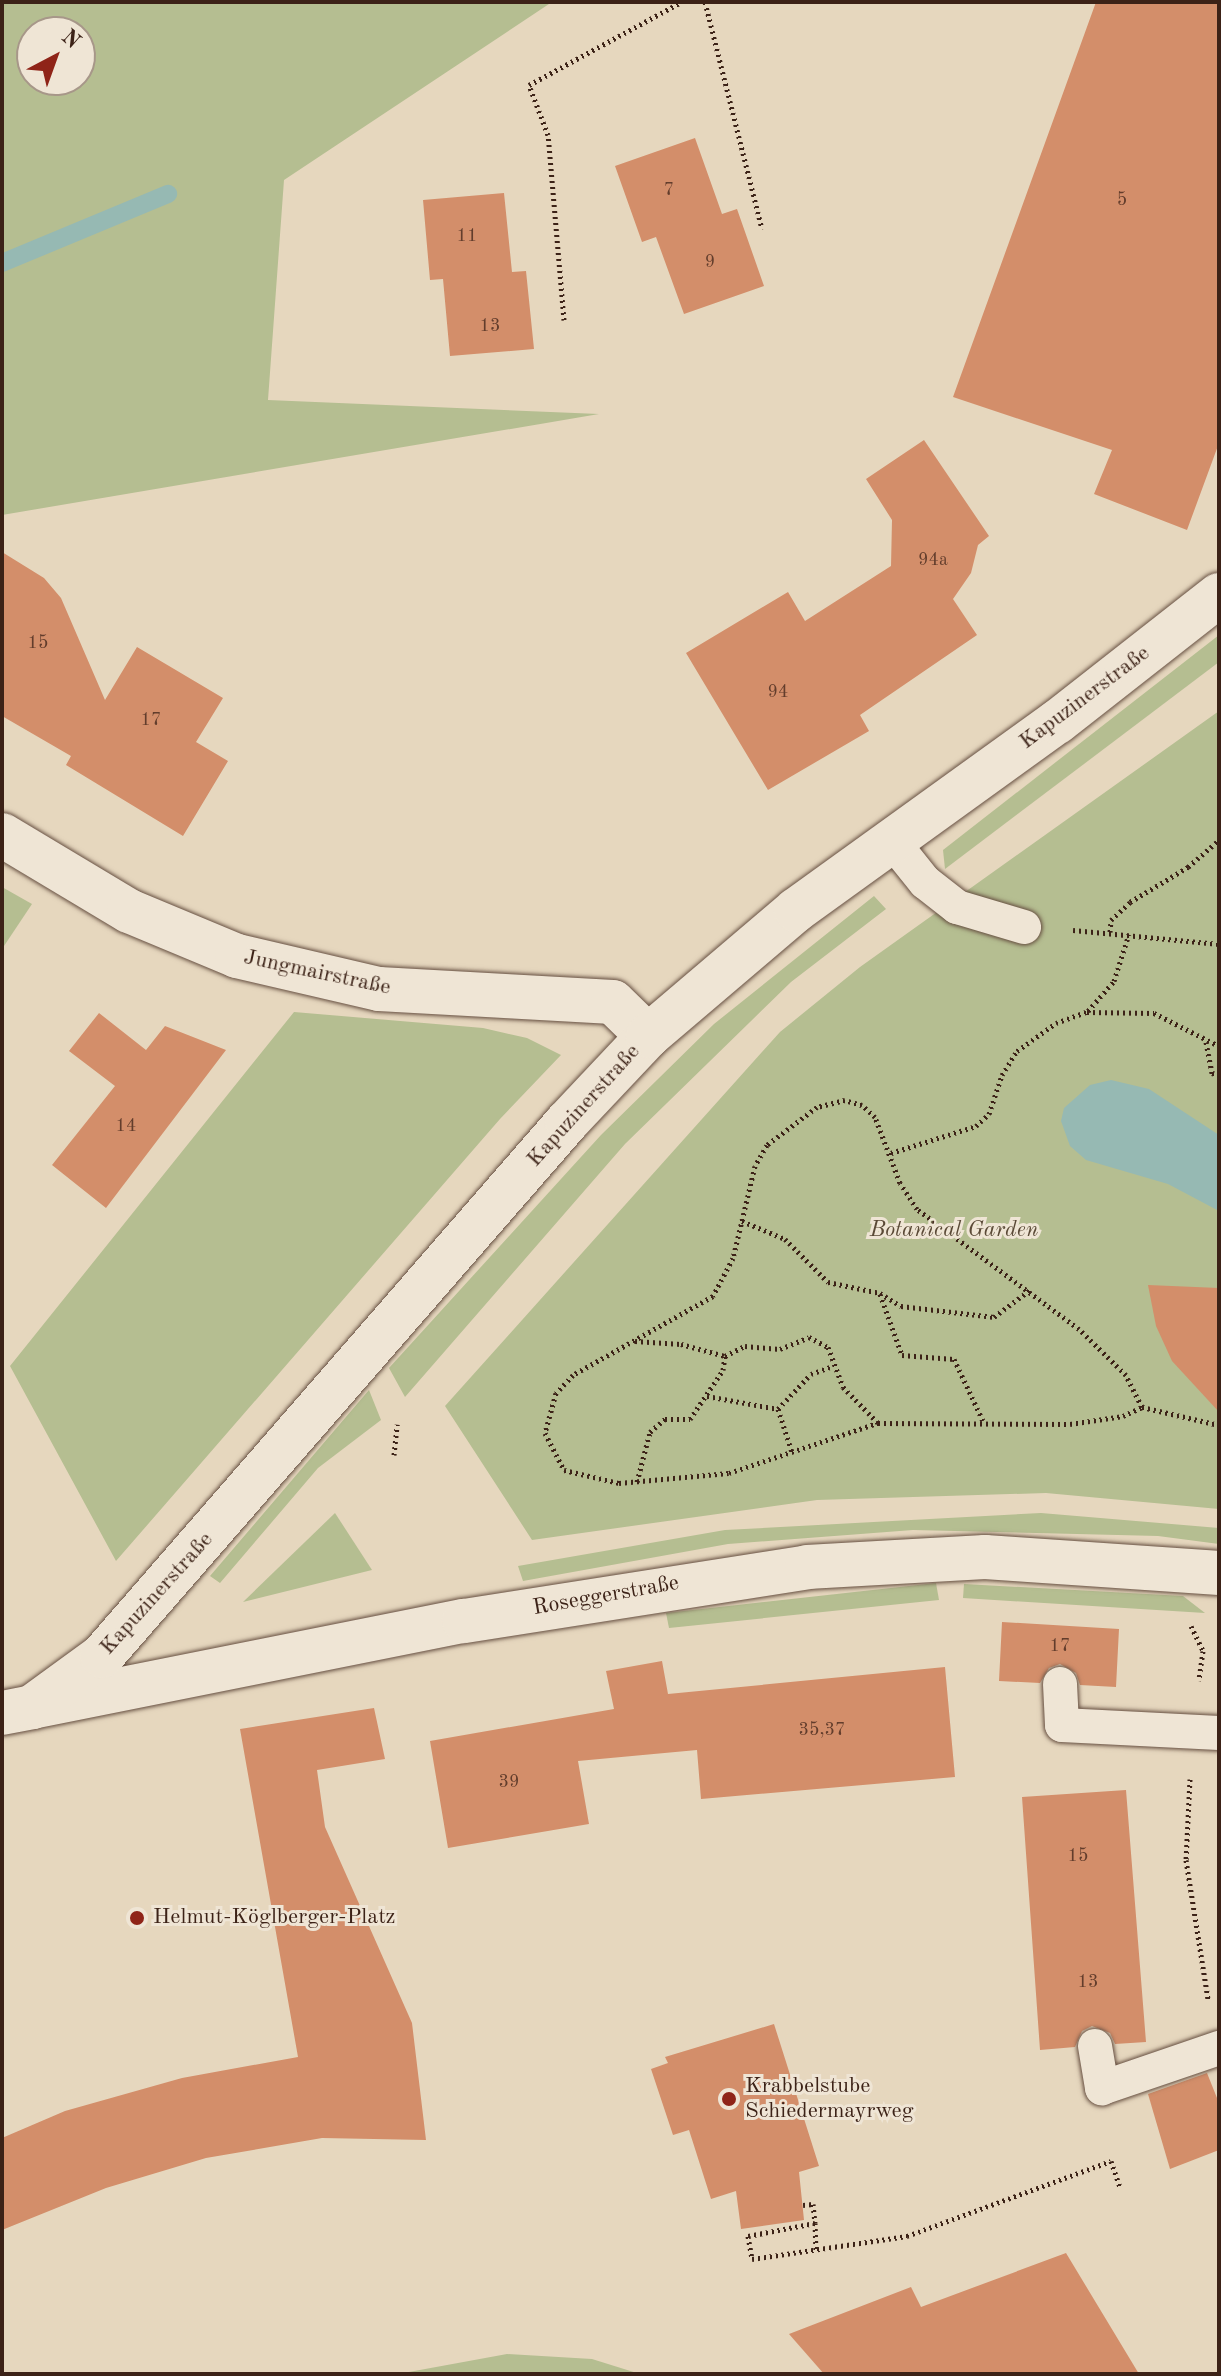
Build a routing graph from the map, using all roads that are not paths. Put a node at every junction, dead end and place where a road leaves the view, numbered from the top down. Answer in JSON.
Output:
{"nodes":[{"id":1,"x":1219,"y":595,"type":"edge"},
{"id":2,"x":2,"y":835,"type":"edge"},
{"id":3,"x":892,"y":841,"type":"junction"},
{"id":4,"x":1024,"y":927,"type":"road end"},
{"id":5,"x":648,"y":1036,"type":"junction"},
{"id":6,"x":1219,"y":1573,"type":"edge"},
{"id":7,"x":1060,"y":1684,"type":"dead end"},
{"id":8,"x":17,"y":1710,"type":"edge"},
{"id":9,"x":1206,"y":1731,"type":"edge"},
{"id":10,"x":1095,"y":2046,"type":"dead end"},
{"id":11,"x":1217,"y":2048,"type":"edge"}],
"edges":[{"from":1,"to":3,"type":"street","name":"Kapuzinerstraße"},
{"from":2,"to":5,"type":"street","name":"Jungmairstraße"},
{"from":3,"to":4,"type":"lane"},
{"from":3,"to":5,"type":"street","name":"Kapuzinerstraße"},
{"from":5,"to":8,"type":"street","name":"Kapuzinerstraße"},
{"from":6,"to":8,"type":"street","name":"Roseggerstraße"},
{"from":7,"to":9,"type":"lane"},
{"from":10,"to":11,"type":"lane"}]}
